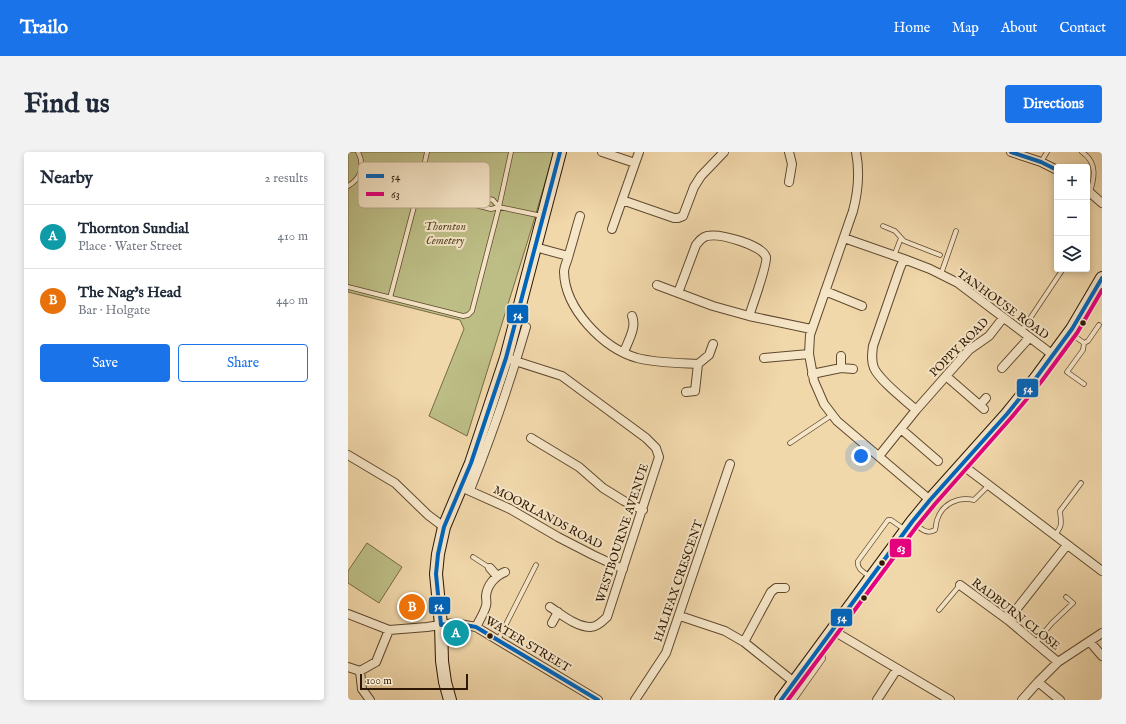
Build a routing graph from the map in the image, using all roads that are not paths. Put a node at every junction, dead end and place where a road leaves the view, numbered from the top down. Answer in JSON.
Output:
{"nodes":[{"id":1,"x":358,"y":152,"type":"edge"},
{"id":2,"x":427,"y":152,"type":"edge"},
{"id":3,"x":511,"y":152,"type":"edge"},
{"id":4,"x":560,"y":152,"type":"edge"},
{"id":5,"x":602,"y":152,"type":"edge"},
{"id":6,"x":638,"y":152,"type":"edge"},
{"id":7,"x":724,"y":152,"type":"edge"},
{"id":8,"x":789,"y":152,"type":"edge"},
{"id":9,"x":856,"y":152,"type":"edge"},
{"id":10,"x":1011,"y":152,"type":"edge"},
{"id":11,"x":1046,"y":152,"type":"edge"},
{"id":12,"x":1082,"y":152,"type":"edge"},
{"id":13,"x":361,"y":162,"type":"edge"},
{"id":14,"x":425,"y":162,"type":"edge"},
{"id":15,"x":1041,"y":162,"type":"junction"},
{"id":16,"x":635,"y":163,"type":"junction"},
{"id":17,"x":1054,"y":168,"type":"edge"},
{"id":18,"x":358,"y":178,"type":"edge"},
{"id":19,"x":789,"y":182,"type":"dead end"},
{"id":20,"x":348,"y":186,"type":"edge"},
{"id":21,"x":1090,"y":187,"type":"edge"},
{"id":22,"x":1090,"y":192,"type":"edge"},
{"id":23,"x":490,"y":199,"type":"edge"},
{"id":24,"x":622,"y":200,"type":"junction"},
{"id":25,"x":1102,"y":203,"type":"edge"},
{"id":26,"x":498,"y":206,"type":"junction"},
{"id":27,"x":414,"y":208,"type":"edge"},
{"id":28,"x":483,"y":208,"type":"edge"},
{"id":29,"x":542,"y":216,"type":"junction"},
{"id":30,"x":580,"y":216,"type":"dead end"},
{"id":31,"x":884,"y":226,"type":"dead end"},
{"id":32,"x":612,"y":229,"type":"dead end"},
{"id":33,"x":956,"y":231,"type":"dead end"},
{"id":34,"x":844,"y":238,"type":"junction"},
{"id":35,"x":901,"y":238,"type":"junction"},
{"id":36,"x":534,"y":247,"type":"junction"},
{"id":37,"x":940,"y":255,"type":"dead end"},
{"id":38,"x":568,"y":256,"type":"junction"},
{"id":39,"x":894,"y":256,"type":"junction"},
{"id":40,"x":904,"y":259,"type":"junction"},
{"id":41,"x":1061,"y":272,"type":"edge"},
{"id":42,"x":941,"y":275,"type":"junction"},
{"id":43,"x":1102,"y":278,"type":"edge"},
{"id":44,"x":657,"y":285,"type":"dead end"},
{"id":45,"x":348,"y":287,"type":"edge"},
{"id":46,"x":825,"y":291,"type":"junction"},
{"id":47,"x":678,"y":293,"type":"junction"},
{"id":48,"x":390,"y":298,"type":"junction"},
{"id":49,"x":862,"y":306,"type":"dead end"},
{"id":50,"x":632,"y":316,"type":"dead end"},
{"id":51,"x":749,"y":316,"type":"junction"},
{"id":52,"x":1003,"y":318,"type":"junction"},
{"id":53,"x":1099,"y":325,"type":"dead end"},
{"id":54,"x":526,"y":327,"type":"dead end"},
{"id":55,"x":811,"y":329,"type":"junction"},
{"id":56,"x":1021,"y":332,"type":"junction"},
{"id":57,"x":1069,"y":333,"type":"junction"},
{"id":58,"x":1029,"y":338,"type":"junction"},
{"id":59,"x":1084,"y":343,"type":"junction"},
{"id":60,"x":713,"y":344,"type":"dead end"},
{"id":61,"x":624,"y":352,"type":"junction"},
{"id":62,"x":809,"y":354,"type":"junction"},
{"id":63,"x":1053,"y":355,"type":"junction"},
{"id":64,"x":841,"y":356,"type":"dead end"},
{"id":65,"x":764,"y":358,"type":"dead end"},
{"id":66,"x":511,"y":359,"type":"junction"},
{"id":67,"x":698,"y":364,"type":"junction"},
{"id":68,"x":841,"y":368,"type":"junction"},
{"id":69,"x":1002,"y":368,"type":"dead end"},
{"id":70,"x":853,"y":369,"type":"dead end"},
{"id":71,"x":812,"y":374,"type":"junction"},
{"id":72,"x":946,"y":376,"type":"junction"},
{"id":73,"x":1084,"y":384,"type":"dead end"},
{"id":74,"x":686,"y":392,"type":"dead end"},
{"id":75,"x":986,"y":398,"type":"dead end"},
{"id":76,"x":916,"y":410,"type":"junction"},
{"id":77,"x":832,"y":416,"type":"junction"},
{"id":78,"x":901,"y":429,"type":"junction"},
{"id":79,"x":531,"y":438,"type":"dead end"},
{"id":80,"x":790,"y":443,"type":"dead end"},
{"id":81,"x":348,"y":455,"type":"edge"},
{"id":82,"x":879,"y":456,"type":"junction"},
{"id":83,"x":936,"y":456,"type":"dead end"},
{"id":84,"x":730,"y":464,"type":"dead end"},
{"id":85,"x":961,"y":464,"type":"junction"},
{"id":86,"x":1081,"y":483,"type":"dead end"},
{"id":87,"x":989,"y":485,"type":"junction"},
{"id":88,"x":465,"y":489,"type":"junction"},
{"id":89,"x":930,"y":500,"type":"junction"},
{"id":90,"x":643,"y":510,"type":"junction"},
{"id":91,"x":909,"y":526,"type":"junction"},
{"id":92,"x":444,"y":527,"type":"junction"},
{"id":93,"x":1055,"y":536,"type":"junction"},
{"id":94,"x":1067,"y":545,"type":"junction"},
{"id":95,"x":473,"y":557,"type":"dead end"},
{"id":96,"x":536,"y":565,"type":"dead end"},
{"id":97,"x":490,"y":568,"type":"joint"},
{"id":98,"x":623,"y":569,"type":"junction"},
{"id":99,"x":1102,"y":571,"type":"edge"},
{"id":100,"x":505,"y":572,"type":"dead end"},
{"id":101,"x":497,"y":576,"type":"junction"},
{"id":102,"x":871,"y":577,"type":"junction"},
{"id":103,"x":768,"y":582,"type":"dead end"},
{"id":104,"x":960,"y":585,"type":"joint"},
{"id":105,"x":786,"y":588,"type":"dead end"},
{"id":106,"x":772,"y":591,"type":"junction"},
{"id":107,"x":1066,"y":597,"type":"dead end"},
{"id":108,"x":550,"y":607,"type":"dead end"},
{"id":109,"x":939,"y":610,"type":"dead end"},
{"id":110,"x":558,"y":612,"type":"junction"},
{"id":111,"x":348,"y":614,"type":"edge"},
{"id":112,"x":680,"y":616,"type":"junction"},
{"id":113,"x":1008,"y":620,"type":"junction"},
{"id":114,"x":552,"y":623,"type":"dead end"},
{"id":115,"x":441,"y":625,"type":"junction"},
{"id":116,"x":476,"y":627,"type":"junction"},
{"id":117,"x":389,"y":630,"type":"junction"},
{"id":118,"x":832,"y":630,"type":"junction"},
{"id":119,"x":1102,"y":633,"type":"edge"},
{"id":120,"x":498,"y":640,"type":"junction"},
{"id":121,"x":744,"y":642,"type":"junction"},
{"id":122,"x":1036,"y":642,"type":"junction"},
{"id":123,"x":1090,"y":642,"type":"junction"},
{"id":124,"x":822,"y":644,"type":"junction"},
{"id":125,"x":1102,"y":656,"type":"edge"},
{"id":126,"x":1058,"y":662,"type":"junction"},
{"id":127,"x":348,"y":667,"type":"edge"},
{"id":128,"x":897,"y":669,"type":"junction"},
{"id":129,"x":360,"y":671,"type":"junction"},
{"id":130,"x":794,"y":682,"type":"junction"},
{"id":131,"x":1038,"y":682,"type":"junction"},
{"id":132,"x":370,"y":700,"type":"edge"},
{"id":133,"x":450,"y":700,"type":"edge"},
{"id":134,"x":598,"y":700,"type":"edge"},
{"id":135,"x":635,"y":700,"type":"edge"},
{"id":136,"x":781,"y":700,"type":"edge"},
{"id":137,"x":794,"y":700,"type":"edge"},
{"id":138,"x":877,"y":700,"type":"edge"},
{"id":139,"x":950,"y":700,"type":"edge"},
{"id":140,"x":1022,"y":700,"type":"edge"},
{"id":141,"x":1060,"y":700,"type":"edge"}],
"edges":[{"from":1,"to":13,"type":"lane"},
{"from":2,"to":14,"type":"lane"},
{"from":3,"to":26,"type":"lane"},
{"from":4,"to":29,"type":"main road"},
{"from":5,"to":16,"type":"street"},
{"from":6,"to":16,"type":"street"},
{"from":7,"to":24,"type":"street"},
{"from":8,"to":19,"type":"street"},
{"from":9,"to":34,"type":"street"},
{"from":10,"to":15,"type":"street"},
{"from":11,"to":15,"type":"lane"},
{"from":12,"to":21,"type":"lane"},
{"from":15,"to":17,"type":"street"},
{"from":16,"to":24,"type":"street"},
{"from":18,"to":20,"type":"lane"},
{"from":22,"to":25,"type":"street"},
{"from":23,"to":26,"type":"lane"},
{"from":24,"to":32,"type":"street"},
{"from":26,"to":28,"type":"lane"},
{"from":26,"to":29,"type":"lane"},
{"from":26,"to":48,"type":"lane"},
{"from":27,"to":48,"type":"lane"},
{"from":29,"to":36,"type":"main road"},
{"from":30,"to":38,"type":"street"},
{"from":31,"to":35,"type":"lane"},
{"from":33,"to":42,"type":"lane"},
{"from":34,"to":39,"type":"street","name":"TANHOUSE ROAD"},
{"from":34,"to":46,"type":"street"},
{"from":35,"to":37,"type":"lane"},
{"from":35,"to":39,"type":"lane"},
{"from":36,"to":38,"type":"street"},
{"from":36,"to":66,"type":"main road"},
{"from":38,"to":61,"type":"street"},
{"from":39,"to":40,"type":"street","name":"TANHOUSE ROAD"},
{"from":40,"to":42,"type":"street","name":"TANHOUSE ROAD"},
{"from":40,"to":76,"type":"street"},
{"from":41,"to":56,"type":"lane"},
{"from":42,"to":52,"type":"street","name":"TANHOUSE ROAD"},
{"from":43,"to":57,"type":"main road"},
{"from":44,"to":47,"type":"street"},
{"from":45,"to":48,"type":"lane"},
{"from":46,"to":49,"type":"street"},
{"from":46,"to":55,"type":"street"},
{"from":47,"to":51,"type":"street"},
{"from":47,"to":51,"type":"street"},
{"from":50,"to":61,"type":"street"},
{"from":51,"to":55,"type":"street"},
{"from":52,"to":56,"type":"street","name":"TANHOUSE ROAD"},
{"from":52,"to":72,"type":"street","name":"POPPY ROAD"},
{"from":53,"to":59,"type":"lane"},
{"from":54,"to":66,"type":"street"},
{"from":55,"to":62,"type":"street"},
{"from":56,"to":58,"type":"street","name":"TANHOUSE ROAD"},
{"from":57,"to":59,"type":"lane"},
{"from":57,"to":63,"type":"main road"},
{"from":58,"to":63,"type":"street","name":"TANHOUSE ROAD"},
{"from":58,"to":69,"type":"street"},
{"from":59,"to":73,"type":"lane"},
{"from":60,"to":67,"type":"street"},
{"from":61,"to":67,"type":"street"},
{"from":62,"to":65,"type":"street"},
{"from":62,"to":71,"type":"street"},
{"from":63,"to":85,"type":"main road"},
{"from":64,"to":68,"type":"street"},
{"from":66,"to":88,"type":"main road"},
{"from":66,"to":90,"type":"street","name":"WESTBOURNE AVENUE"},
{"from":67,"to":74,"type":"street"},
{"from":68,"to":70,"type":"street"},
{"from":68,"to":71,"type":"street"},
{"from":71,"to":77,"type":"street"},
{"from":72,"to":75,"type":"street"},
{"from":72,"to":76,"type":"street","name":"POPPY ROAD"},
{"from":76,"to":78,"type":"street","name":"POPPY ROAD"},
{"from":77,"to":80,"type":"lane"},
{"from":77,"to":82,"type":"street"},
{"from":78,"to":82,"type":"street","name":"POPPY ROAD"},
{"from":78,"to":83,"type":"street"},
{"from":79,"to":90,"type":"street"},
{"from":81,"to":92,"type":"street"},
{"from":82,"to":89,"type":"street"},
{"from":84,"to":112,"type":"street","name":"HALIFAX CRESCENT"},
{"from":85,"to":87,"type":"street"},
{"from":85,"to":89,"type":"main road"},
{"from":86,"to":93,"type":"lane"},
{"from":87,"to":91,"type":"lane"},
{"from":87,"to":93,"type":"street"},
{"from":88,"to":92,"type":"main road"},
{"from":88,"to":98,"type":"street","name":"MOORLANDS ROAD"},
{"from":89,"to":91,"type":"main road"},
{"from":90,"to":98,"type":"street","name":"WESTBOURNE AVENUE"},
{"from":91,"to":102,"type":"main road"},
{"from":91,"to":102,"type":"lane"},
{"from":92,"to":115,"type":"main road"},
{"from":93,"to":94,"type":"street"},
{"from":94,"to":99,"type":"street"},
{"from":94,"to":113,"type":"street"},
{"from":95,"to":97,"type":"lane"},
{"from":96,"to":120,"type":"lane"},
{"from":97,"to":101,"type":"street"},
{"from":98,"to":110,"type":"street","name":"WESTBOURNE AVENUE"},
{"from":100,"to":101,"type":"street"},
{"from":101,"to":116,"type":"street"},
{"from":102,"to":118,"type":"main road"},
{"from":103,"to":106,"type":"street"},
{"from":104,"to":109,"type":"lane"},
{"from":104,"to":113,"type":"street","name":"RADBURN CLOSE"},
{"from":105,"to":106,"type":"street"},
{"from":106,"to":121,"type":"street"},
{"from":107,"to":122,"type":"lane"},
{"from":108,"to":110,"type":"street","name":"WESTBOURNE AVENUE"},
{"from":110,"to":114,"type":"street"},
{"from":111,"to":117,"type":"street"},
{"from":112,"to":121,"type":"street"},
{"from":112,"to":135,"type":"street","name":"HALIFAX CRESCENT"},
{"from":113,"to":122,"type":"street","name":"RADBURN CLOSE"},
{"from":115,"to":116,"type":"street","name":"WATER STREET"},
{"from":115,"to":117,"type":"street","name":"WATER STREET"},
{"from":115,"to":133,"type":"main road"},
{"from":116,"to":120,"type":"street","name":"WATER STREET"},
{"from":117,"to":129,"type":"street"},
{"from":118,"to":124,"type":"main road"},
{"from":118,"to":128,"type":"street"},
{"from":119,"to":123,"type":"street"},
{"from":120,"to":134,"type":"street","name":"WATER STREET"},
{"from":121,"to":130,"type":"street"},
{"from":122,"to":126,"type":"street","name":"RADBURN CLOSE"},
{"from":123,"to":125,"type":"street"},
{"from":123,"to":126,"type":"street"},
{"from":124,"to":130,"type":"main road"},
{"from":124,"to":137,"type":"lane"},
{"from":126,"to":131,"type":"street"},
{"from":127,"to":129,"type":"street"},
{"from":128,"to":138,"type":"street"},
{"from":128,"to":139,"type":"street"},
{"from":129,"to":132,"type":"street"},
{"from":130,"to":136,"type":"main road"},
{"from":131,"to":140,"type":"street"},
{"from":131,"to":141,"type":"street"}]}
